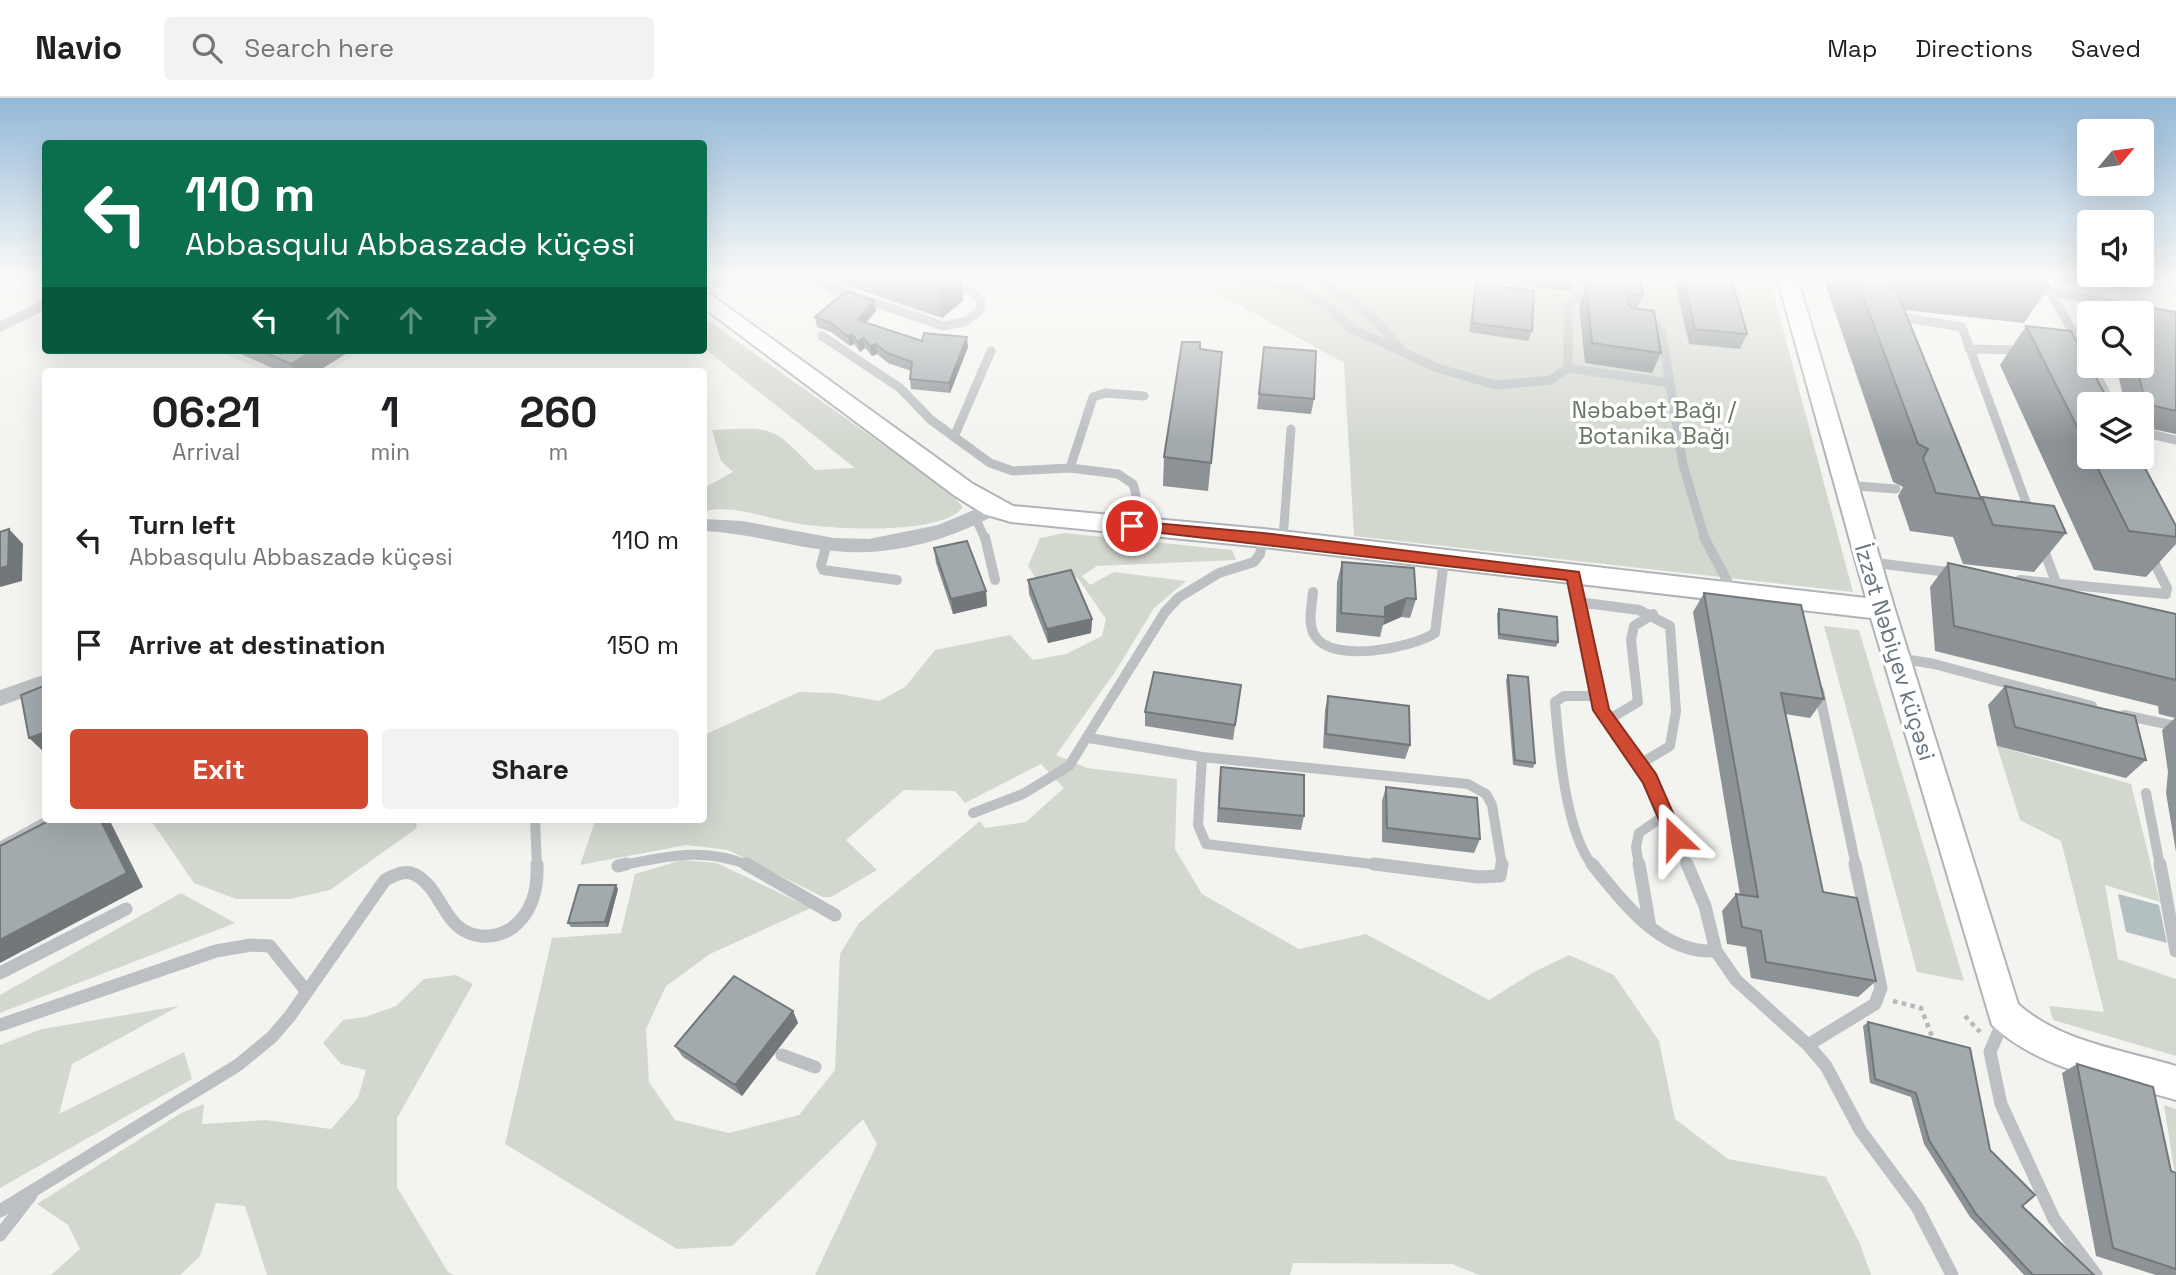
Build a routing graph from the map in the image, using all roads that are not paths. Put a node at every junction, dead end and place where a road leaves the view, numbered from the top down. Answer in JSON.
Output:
{"nodes":[{"id":1,"x":749,"y":332,"type":"edge"},
{"id":2,"x":1357,"y":332,"type":"edge"},
{"id":3,"x":1385,"y":332,"type":"edge"},
{"id":4,"x":1568,"y":332,"type":"edge"},
{"id":5,"x":1661,"y":332,"type":"edge"},
{"id":6,"x":1802,"y":332,"type":"edge"},
{"id":7,"x":1894,"y":332,"type":"edge"},
{"id":8,"x":1964,"y":332,"type":"edge"},
{"id":9,"x":822,"y":336,"type":"dead end"},
{"id":10,"x":1896,"y":338,"type":"edge"},
{"id":11,"x":1969,"y":349,"type":"junction"},
{"id":12,"x":991,"y":351,"type":"dead end"},
{"id":13,"x":2032,"y":351,"type":"edge"},
{"id":14,"x":1403,"y":352,"type":"junction"},
{"id":15,"x":1567,"y":368,"type":"junction"},
{"id":16,"x":1670,"y":383,"type":"junction"},
{"id":17,"x":1144,"y":396,"type":"dead end"},
{"id":18,"x":1292,"y":429,"type":"dead end"},
{"id":19,"x":2154,"y":435,"type":"edge"},
{"id":20,"x":954,"y":437,"type":"junction"},
{"id":21,"x":2176,"y":440,"type":"edge"},
{"id":22,"x":1070,"y":468,"type":"junction"},
{"id":23,"x":1845,"y":485,"type":"junction"},
{"id":24,"x":1896,"y":489,"type":"dead end"},
{"id":25,"x":985,"y":514,"type":"junction"},
{"id":26,"x":707,"y":525,"type":"edge"},
{"id":27,"x":1132,"y":526,"type":"junction"},
{"id":28,"x":2035,"y":526,"type":"edge"},
{"id":29,"x":2040,"y":538,"type":"edge"},
{"id":30,"x":1273,"y":539,"type":"junction"},
{"id":31,"x":2143,"y":540,"type":"edge"},
{"id":32,"x":827,"y":543,"type":"junction"},
{"id":33,"x":1444,"y":561,"type":"junction"},
{"id":34,"x":1868,"y":562,"type":"junction"},
{"id":35,"x":1962,"y":573,"type":"edge"},
{"id":36,"x":1574,"y":576,"type":"junction"},
{"id":37,"x":2003,"y":578,"type":"edge"},
{"id":38,"x":897,"y":580,"type":"dead end"},
{"id":39,"x":995,"y":580,"type":"dead end"},
{"id":40,"x":2057,"y":584,"type":"junction"},
{"id":41,"x":1313,"y":592,"type":"dead end"},
{"id":42,"x":1733,"y":592,"type":"junction"},
{"id":43,"x":1578,"y":602,"type":"junction"},
{"id":44,"x":1882,"y":610,"type":"junction"},
{"id":45,"x":1653,"y":614,"type":"junction"},
{"id":46,"x":1898,"y":658,"type":"junction"},
{"id":47,"x":1817,"y":682,"type":"edge"},
{"id":48,"x":42,"y":683,"type":"edge"},
{"id":49,"x":1596,"y":696,"type":"junction"},
{"id":50,"x":0,"y":698,"type":"edge"},
{"id":51,"x":1608,"y":720,"type":"junction"},
{"id":52,"x":2176,"y":726,"type":"edge"},
{"id":53,"x":1089,"y":738,"type":"junction"},
{"id":54,"x":1202,"y":757,"type":"junction"},
{"id":55,"x":1640,"y":764,"type":"junction"},
{"id":56,"x":2146,"y":793,"type":"dead end"},
{"id":57,"x":973,"y":813,"type":"dead end"},
{"id":58,"x":1665,"y":815,"type":"junction"},
{"id":59,"x":44,"y":823,"type":"edge"},
{"id":60,"x":535,"y":823,"type":"edge"},
{"id":61,"x":0,"y":847,"type":"edge"},
{"id":62,"x":618,"y":866,"type":"dead end"},
{"id":63,"x":126,"y":908,"type":"dead end"},
{"id":64,"x":835,"y":915,"type":"dead end"},
{"id":65,"x":1650,"y":927,"type":"junction"},
{"id":66,"x":1716,"y":951,"type":"junction"},
{"id":67,"x":2176,"y":951,"type":"edge"},
{"id":68,"x":0,"y":973,"type":"edge"},
{"id":69,"x":307,"y":992,"type":"junction"},
{"id":70,"x":2012,"y":1023,"type":"junction"},
{"id":71,"x":0,"y":1025,"type":"edge"},
{"id":72,"x":1808,"y":1045,"type":"junction"},
{"id":73,"x":782,"y":1055,"type":"dead end"},
{"id":74,"x":815,"y":1067,"type":"dead end"},
{"id":75,"x":2176,"y":1083,"type":"edge"},
{"id":76,"x":35,"y":1189,"type":"junction"},
{"id":77,"x":0,"y":1211,"type":"edge"},
{"id":78,"x":0,"y":1236,"type":"edge"},
{"id":79,"x":1952,"y":1275,"type":"edge"},
{"id":80,"x":2095,"y":1275,"type":"edge"}],
"edges":[{"from":1,"to":25,"type":"street"},
{"from":2,"to":14,"type":"lane"},
{"from":3,"to":14,"type":"lane"},
{"from":4,"to":15,"type":"lane"},
{"from":5,"to":16,"type":"lane"},
{"from":6,"to":23,"type":"street","name":"İzzət Nəbiyev küçəsi"},
{"from":7,"to":10,"type":"lane"},
{"from":8,"to":11,"type":"lane"},
{"from":9,"to":20,"type":"lane"},
{"from":11,"to":13,"type":"lane"},
{"from":11,"to":28,"type":"lane"},
{"from":12,"to":20,"type":"lane"},
{"from":14,"to":15,"type":"lane"},
{"from":15,"to":16,"type":"lane"},
{"from":16,"to":42,"type":"lane"},
{"from":17,"to":22,"type":"lane"},
{"from":18,"to":30,"type":"lane"},
{"from":19,"to":21,"type":"lane"},
{"from":20,"to":22,"type":"lane"},
{"from":22,"to":27,"type":"lane"},
{"from":23,"to":24,"type":"lane"},
{"from":23,"to":34,"type":"street","name":"İzzət Nəbiyev küçəsi"},
{"from":25,"to":27,"type":"street"},
{"from":25,"to":32,"type":"street"},
{"from":25,"to":39,"type":"lane"},
{"from":26,"to":32,"type":"street"},
{"from":27,"to":30,"type":"street"},
{"from":29,"to":40,"type":"lane"},
{"from":30,"to":33,"type":"street"},
{"from":30,"to":53,"type":"lane"},
{"from":31,"to":40,"type":"lane"},
{"from":32,"to":38,"type":"lane"},
{"from":33,"to":36,"type":"street"},
{"from":33,"to":41,"type":"lane"},
{"from":34,"to":35,"type":"lane"},
{"from":34,"to":44,"type":"street","name":"İzzət Nəbiyev küçəsi"},
{"from":36,"to":42,"type":"street"},
{"from":36,"to":43,"type":"lane"},
{"from":37,"to":40,"type":"lane"},
{"from":42,"to":44,"type":"street"},
{"from":43,"to":45,"type":"lane"},
{"from":43,"to":49,"type":"lane"},
{"from":44,"to":46,"type":"street","name":"İzzət Nəbiyev küçəsi"},
{"from":45,"to":51,"type":"lane"},
{"from":45,"to":55,"type":"lane"},
{"from":46,"to":52,"type":"lane"},
{"from":46,"to":70,"type":"street","name":"İzzət Nəbiyev küçəsi"},
{"from":47,"to":72,"type":"lane"},
{"from":48,"to":50,"type":"street"},
{"from":49,"to":51,"type":"lane"},
{"from":49,"to":65,"type":"lane"},
{"from":51,"to":55,"type":"lane"},
{"from":53,"to":54,"type":"lane"},
{"from":53,"to":57,"type":"lane"},
{"from":54,"to":54,"type":"lane"},
{"from":55,"to":58,"type":"lane"},
{"from":56,"to":67,"type":"lane"},
{"from":58,"to":65,"type":"lane"},
{"from":58,"to":66,"type":"lane"},
{"from":59,"to":61,"type":"lane"},
{"from":60,"to":69,"type":"lane"},
{"from":62,"to":64,"type":"lane"},
{"from":63,"to":68,"type":"lane"},
{"from":65,"to":66,"type":"lane"},
{"from":66,"to":72,"type":"lane"},
{"from":69,"to":71,"type":"lane"},
{"from":69,"to":76,"type":"lane"},
{"from":70,"to":75,"type":"street"},
{"from":70,"to":80,"type":"lane"},
{"from":72,"to":79,"type":"lane"},
{"from":73,"to":74,"type":"lane"},
{"from":76,"to":77,"type":"lane"},
{"from":76,"to":78,"type":"lane"}]}
